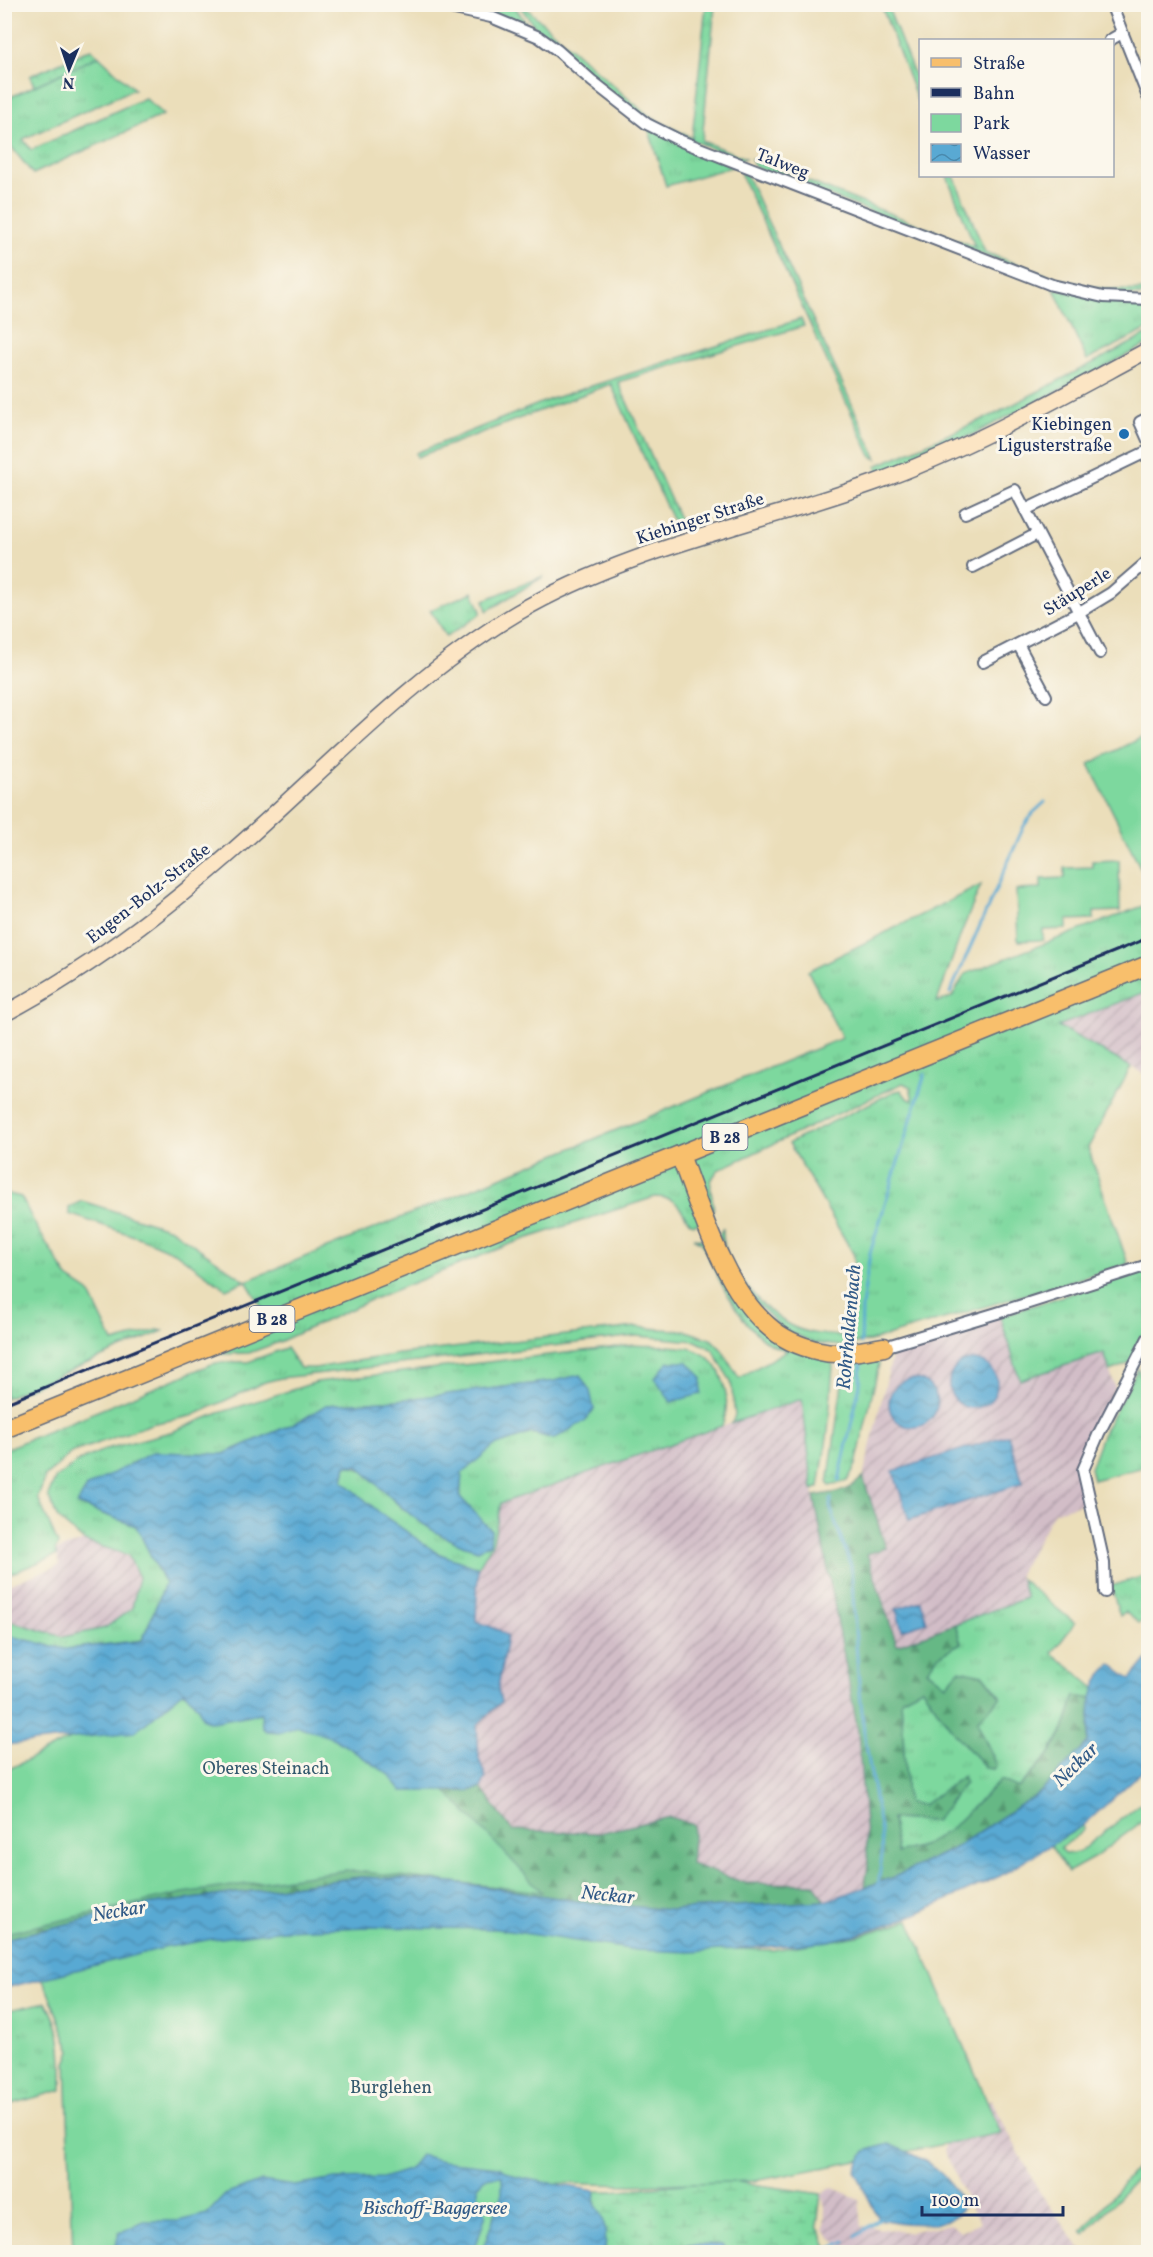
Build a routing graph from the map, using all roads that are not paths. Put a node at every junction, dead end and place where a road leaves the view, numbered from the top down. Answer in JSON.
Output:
{"nodes":[{"id":1,"x":432,"y":4,"type":"edge"},
{"id":2,"x":1111,"y":4,"type":"edge"},
{"id":3,"x":1122,"y":33,"type":"junction"},
{"id":4,"x":1112,"y":39,"type":"edge"},
{"id":5,"x":1146,"y":82,"type":"edge"},
{"id":6,"x":1149,"y":97,"type":"edge"},
{"id":7,"x":1149,"y":299,"type":"edge"},
{"id":8,"x":1149,"y":351,"type":"edge"},
{"id":9,"x":1149,"y":418,"type":"edge"},
{"id":10,"x":1149,"y":440,"type":"edge"},
{"id":11,"x":1149,"y":451,"type":"edge"},
{"id":12,"x":1025,"y":510,"type":"junction"},
{"id":13,"x":965,"y":513,"type":"dead end"},
{"id":14,"x":1037,"y":534,"type":"junction"},
{"id":15,"x":1149,"y":561,"type":"edge"},
{"id":16,"x":973,"y":567,"type":"dead end"},
{"id":17,"x":1078,"y":613,"type":"junction"},
{"id":18,"x":1018,"y":644,"type":"junction"},
{"id":19,"x":1100,"y":653,"type":"dead end"},
{"id":20,"x":983,"y":662,"type":"dead end"},
{"id":21,"x":1046,"y":696,"type":"dead end"},
{"id":22,"x":303,"y":787,"type":"joint"},
{"id":23,"x":1149,"y":965,"type":"edge"},
{"id":24,"x":4,"y":1014,"type":"edge"},
{"id":25,"x":680,"y":1155,"type":"junction"},
{"id":26,"x":1149,"y":1264,"type":"edge"},
{"id":27,"x":1149,"y":1338,"type":"edge"},
{"id":28,"x":879,"y":1348,"type":"joint"},
{"id":29,"x":4,"y":1429,"type":"edge"},
{"id":30,"x":1105,"y":1592,"type":"dead end"}],
"edges":[{"from":1,"to":7,"type":"street","name":"Talweg"},
{"from":2,"to":3,"type":"street"},
{"from":3,"to":4,"type":"street"},
{"from":3,"to":5,"type":"street"},
{"from":5,"to":6,"type":"street"},
{"from":8,"to":22,"type":"street","name":"Kiebinger Straße"},
{"from":9,"to":10,"type":"street"},
{"from":11,"to":12,"type":"street"},
{"from":12,"to":13,"type":"street"},
{"from":12,"to":14,"type":"street"},
{"from":14,"to":16,"type":"street"},
{"from":14,"to":17,"type":"street"},
{"from":15,"to":17,"type":"street","name":"Stäuperle"},
{"from":17,"to":18,"type":"street","name":"Stäuperle"},
{"from":17,"to":19,"type":"street"},
{"from":18,"to":20,"type":"street","name":"Stäuperle"},
{"from":18,"to":21,"type":"street"},
{"from":22,"to":24,"type":"street","name":"Eugen-Bolz-Straße"},
{"from":23,"to":25,"type":"main road","number":"B 28"},
{"from":25,"to":28,"type":"main road"},
{"from":25,"to":29,"type":"main road","number":"B 28"},
{"from":26,"to":28,"type":"street"},
{"from":27,"to":30,"type":"street"}]}
